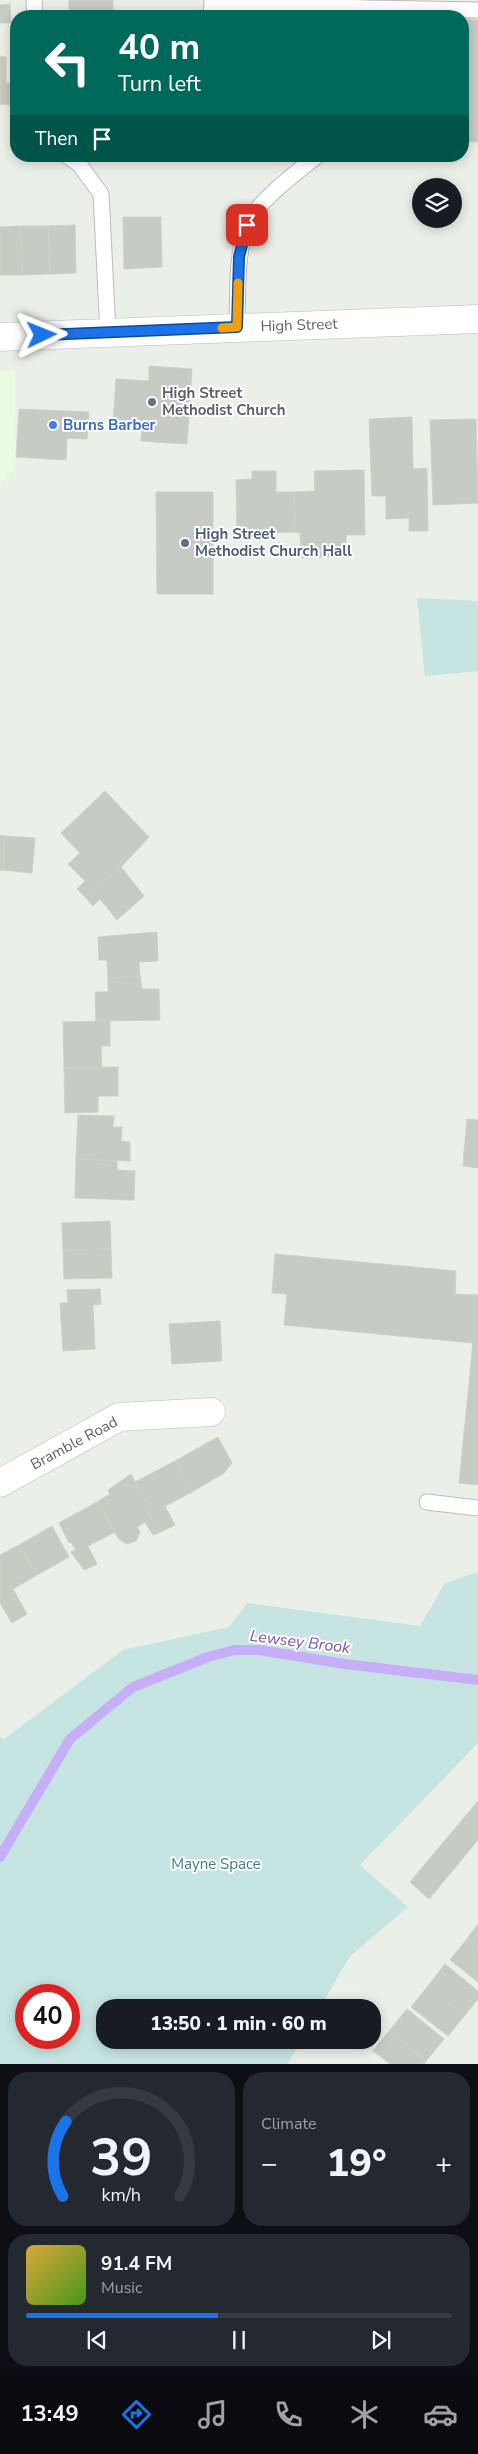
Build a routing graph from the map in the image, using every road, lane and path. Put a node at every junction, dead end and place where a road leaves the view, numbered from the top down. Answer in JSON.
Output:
{"nodes":[{"id":1,"x":307,"y":3,"type":"edge"},
{"id":2,"x":211,"y":10,"type":"edge"},
{"id":3,"x":354,"y":10,"type":"edge"},
{"id":4,"x":76,"y":162,"type":"edge"},
{"id":5,"x":310,"y":162,"type":"edge"},
{"id":6,"x":478,"y":319,"type":"edge"},
{"id":7,"x":237,"y":327,"type":"junction"},
{"id":8,"x":108,"y":333,"type":"junction"},
{"id":9,"x":0,"y":337,"type":"edge"},
{"id":10,"x":211,"y":1412,"type":"dead end"},
{"id":11,"x":0,"y":1483,"type":"edge"},
{"id":12,"x":427,"y":1502,"type":"dead end"},
{"id":13,"x":478,"y":1508,"type":"edge"}],
"edges":[{"from":1,"to":2,"type":"lane"},
{"from":1,"to":3,"type":"lane"},
{"from":4,"to":8,"type":"lane"},
{"from":5,"to":7,"type":"lane"},
{"from":6,"to":7,"type":"street","name":"High Street"},
{"from":7,"to":8,"type":"street","name":"High Street"},
{"from":8,"to":9,"type":"street","name":"High Street"},
{"from":10,"to":11,"type":"street","name":"Bramble Road"},
{"from":12,"to":13,"type":"lane"}]}
